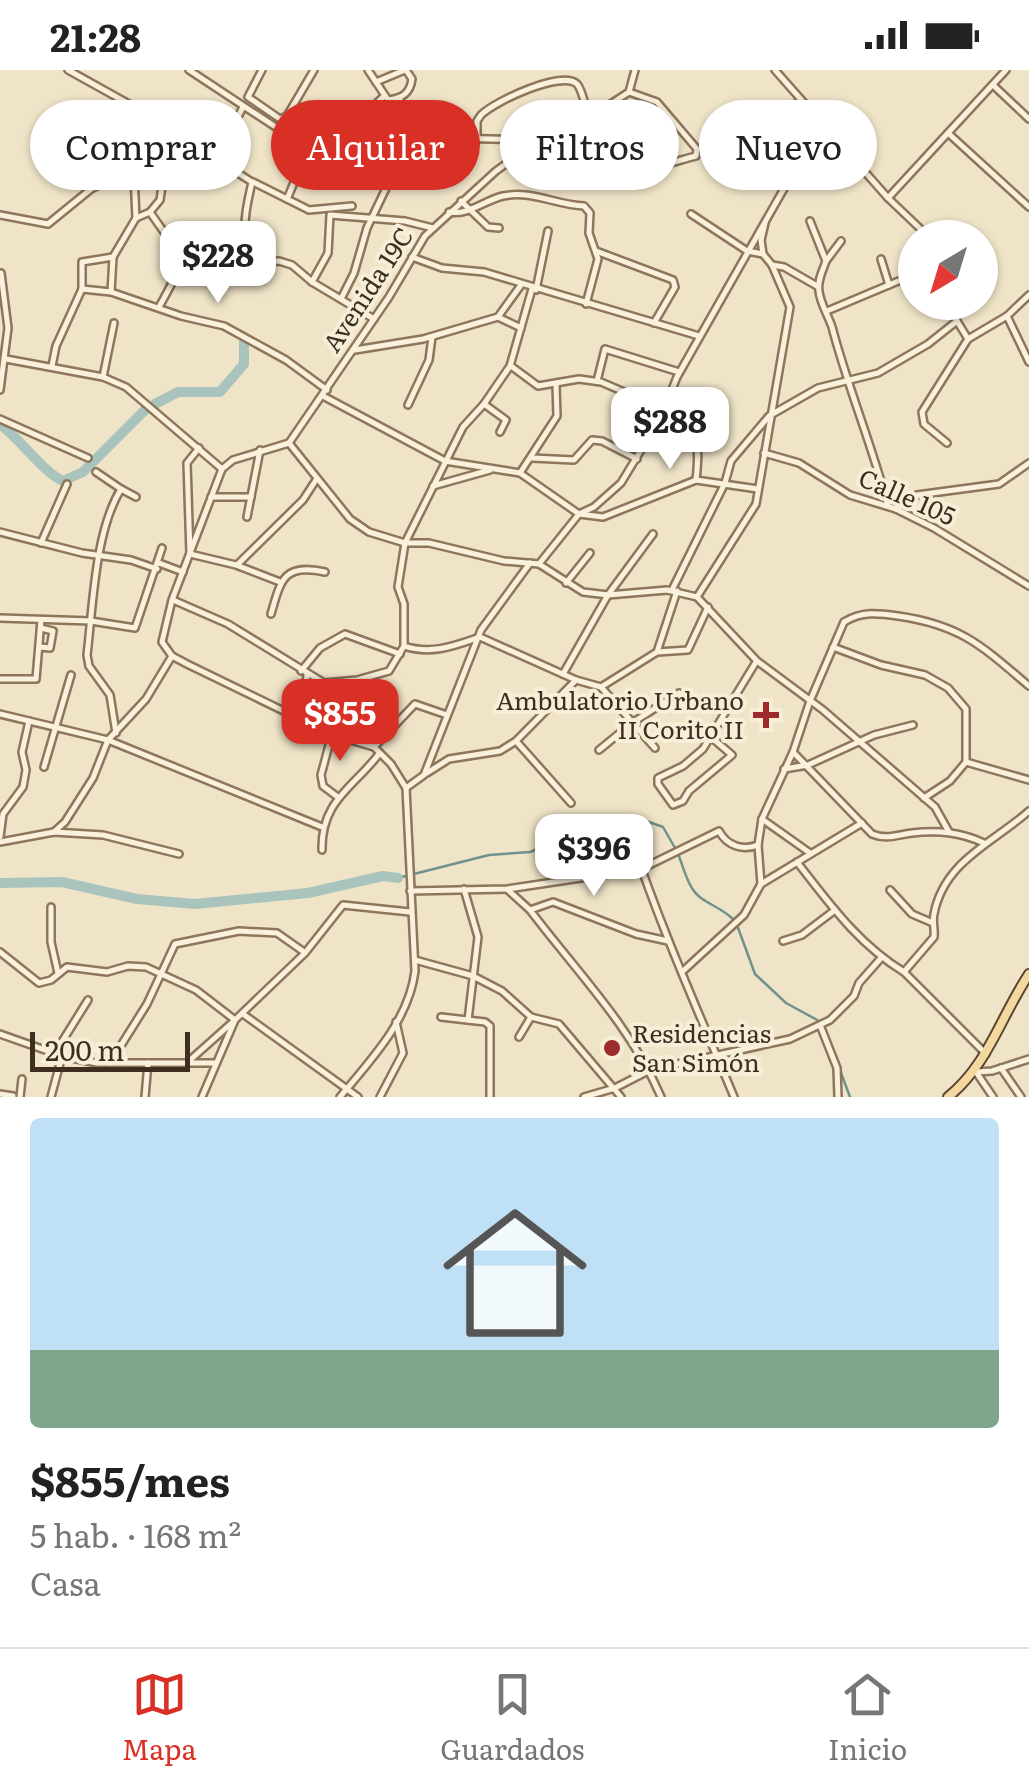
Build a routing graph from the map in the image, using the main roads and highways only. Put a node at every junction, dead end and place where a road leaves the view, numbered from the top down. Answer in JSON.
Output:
{"nodes":[{"id":1,"x":1029,"y":974,"type":"edge"},
{"id":2,"x":948,"y":1097,"type":"edge"}],
"edges":[{"from":1,"to":2,"type":"main road"}]}
